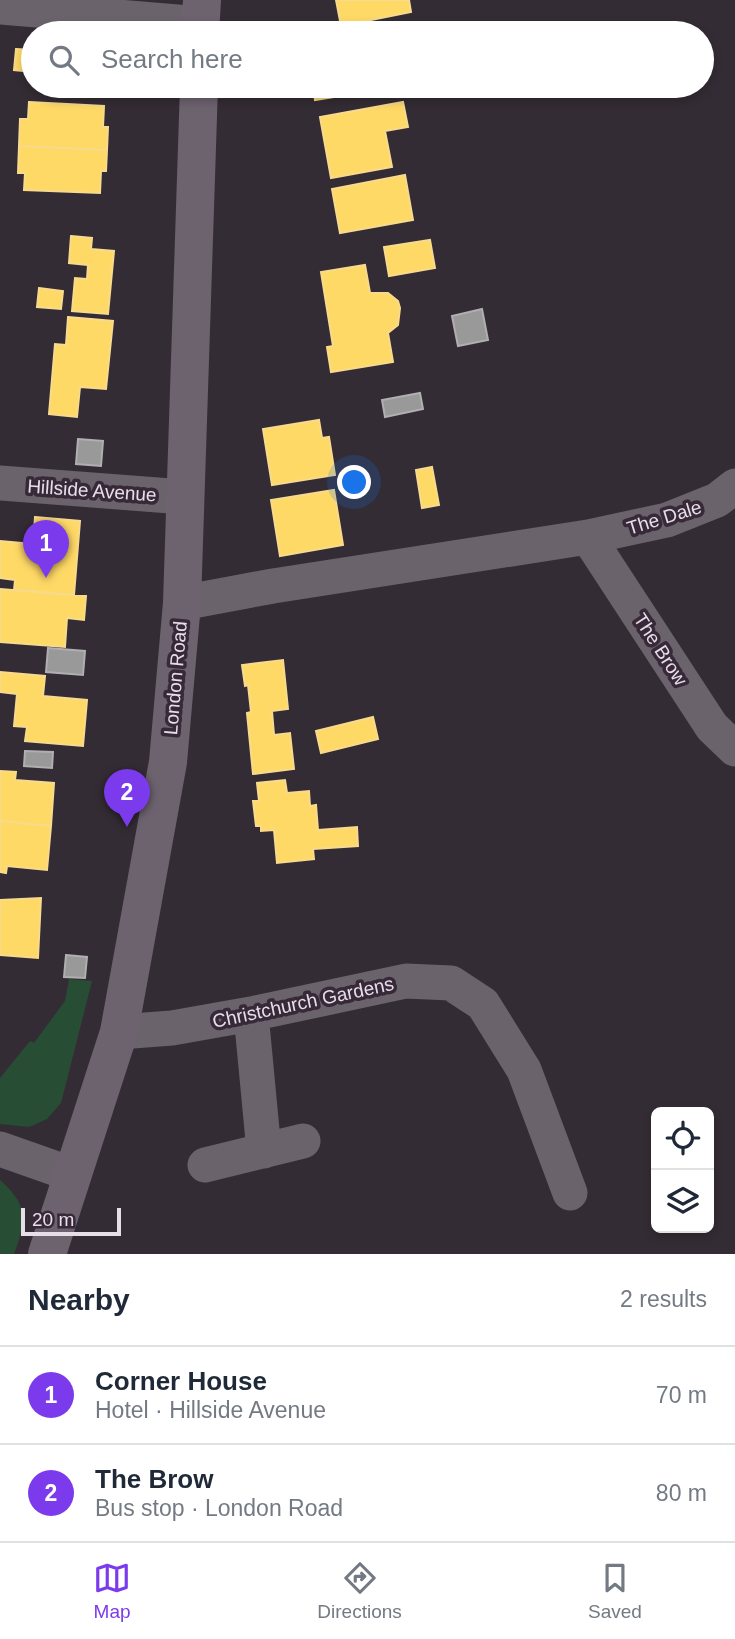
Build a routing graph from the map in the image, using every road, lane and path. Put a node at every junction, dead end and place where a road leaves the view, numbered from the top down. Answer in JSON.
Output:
{"nodes":[{"id":1,"x":0,"y":7,"type":"edge"},
{"id":2,"x":201,"y":19,"type":"edge"},
{"id":3,"x":199,"y":98,"type":"edge"},
{"id":4,"x":0,"y":482,"type":"edge"},
{"id":5,"x":735,"y":486,"type":"edge"},
{"id":6,"x":184,"y":497,"type":"junction"},
{"id":7,"x":588,"y":537,"type":"junction"},
{"id":8,"x":182,"y":603,"type":"junction"},
{"id":9,"x":735,"y":749,"type":"edge"},
{"id":10,"x":251,"y":1014,"type":"junction"},
{"id":11,"x":119,"y":1032,"type":"junction"},
{"id":12,"x":303,"y":1141,"type":"dead end"},
{"id":13,"x":0,"y":1149,"type":"edge"},
{"id":14,"x":264,"y":1151,"type":"junction"},
{"id":15,"x":205,"y":1165,"type":"dead end"},
{"id":16,"x":74,"y":1175,"type":"junction"},
{"id":17,"x":570,"y":1194,"type":"dead end"},
{"id":18,"x":47,"y":1254,"type":"edge"}],
"edges":[{"from":1,"to":2,"type":"street"},
{"from":3,"to":6,"type":"main road","name":"London Road"},
{"from":4,"to":6,"type":"street","name":"Hillside Avenue"},
{"from":5,"to":7,"type":"street","name":"The Dale"},
{"from":6,"to":8,"type":"main road","name":"London Road"},
{"from":7,"to":8,"type":"street"},
{"from":7,"to":9,"type":"street","name":"The Brow"},
{"from":8,"to":11,"type":"main road","name":"London Road"},
{"from":10,"to":11,"type":"street","name":"Christchurch Gardens"},
{"from":10,"to":14,"type":"street"},
{"from":10,"to":17,"type":"street","name":"Christchurch Gardens"},
{"from":11,"to":16,"type":"main road","name":"London Road"},
{"from":12,"to":14,"type":"street"},
{"from":13,"to":16,"type":"street"},
{"from":14,"to":15,"type":"street"},
{"from":16,"to":18,"type":"main road","name":"London Road"}]}
